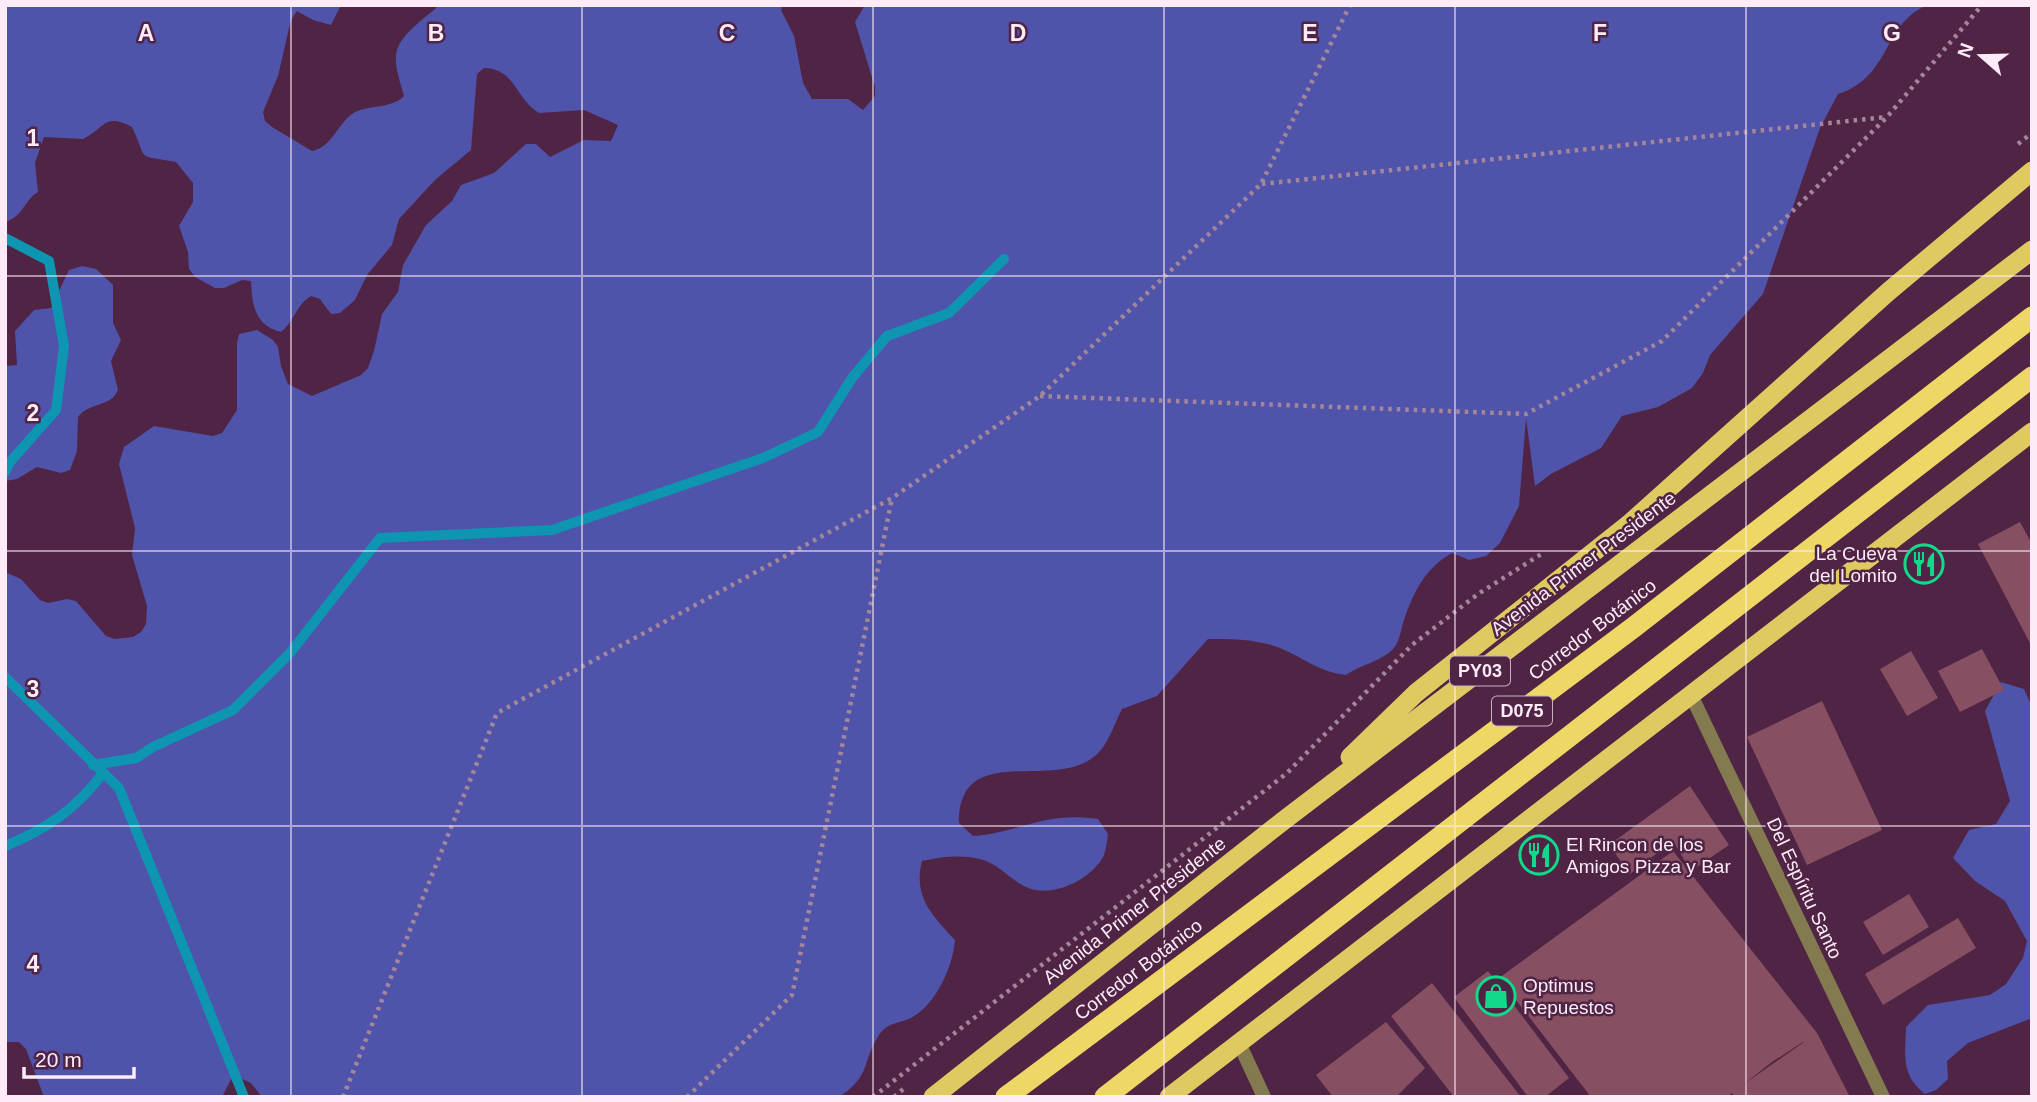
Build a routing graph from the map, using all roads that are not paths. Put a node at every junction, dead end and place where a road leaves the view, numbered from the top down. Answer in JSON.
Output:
{"nodes":[{"id":1,"x":2032,"y":171,"type":"edge"},
{"id":2,"x":2032,"y":250,"type":"edge"},
{"id":3,"x":2032,"y":317,"type":"edge"},
{"id":4,"x":2032,"y":377,"type":"edge"},
{"id":5,"x":2032,"y":432,"type":"edge"},
{"id":6,"x":1692,"y":697,"type":"junction"},
{"id":7,"x":1283,"y":821,"type":"junction"},
{"id":8,"x":1239,"y":1043,"type":"junction"},
{"id":9,"x":933,"y":1097,"type":"edge"},
{"id":10,"x":1006,"y":1097,"type":"edge"},
{"id":11,"x":1105,"y":1097,"type":"edge"},
{"id":12,"x":1169,"y":1097,"type":"edge"},
{"id":13,"x":1264,"y":1097,"type":"edge"},
{"id":14,"x":1882,"y":1097,"type":"edge"}],
"edges":[{"from":1,"to":7,"type":"highway"},
{"from":2,"to":7,"type":"highway","name":"Avenida Primer Presidente","number":"PY03"},
{"from":3,"to":10,"type":"highway","name":"Corredor Botánico","number":"D075"},
{"from":4,"to":11,"type":"highway","number":"D075"},
{"from":5,"to":6,"type":"highway"},
{"from":6,"to":8,"type":"highway"},
{"from":6,"to":14,"type":"street","name":"Del Espíritu Santo"},
{"from":7,"to":9,"type":"highway","name":"Avenida Primer Presidente","number":"PY03"},
{"from":8,"to":12,"type":"highway"},
{"from":8,"to":13,"type":"street"}]}
